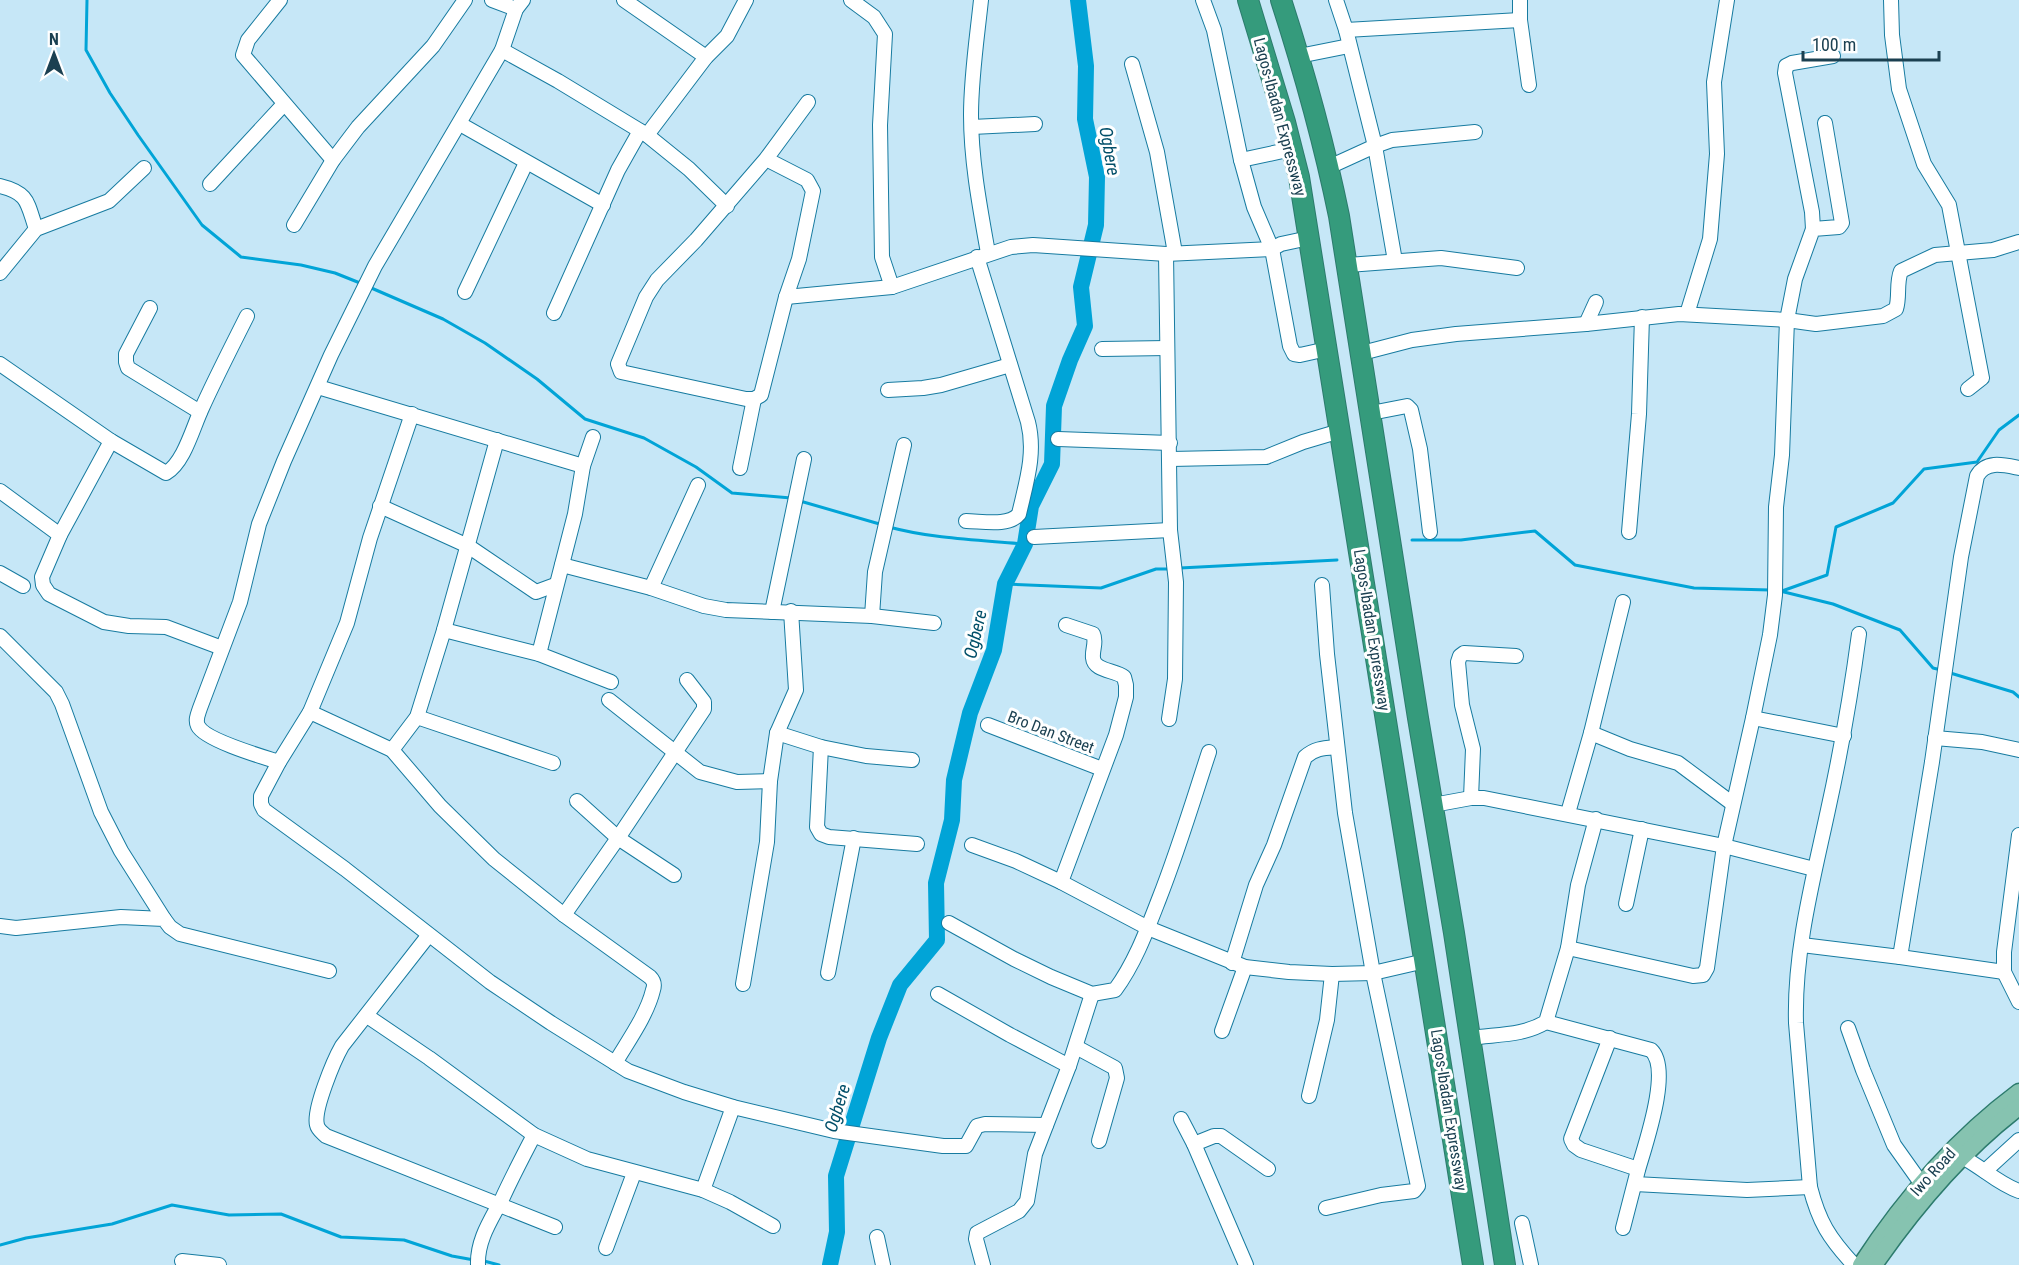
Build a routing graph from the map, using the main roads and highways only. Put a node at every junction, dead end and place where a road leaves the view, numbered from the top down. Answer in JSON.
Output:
{"nodes":[{"id":1,"x":1248,"y":0,"type":"edge"},
{"id":2,"x":1281,"y":0,"type":"edge"},
{"id":3,"x":2019,"y":1092,"type":"edge"},
{"id":4,"x":2019,"y":1107,"type":"edge"},
{"id":5,"x":1473,"y":1265,"type":"edge"},
{"id":6,"x":1505,"y":1265,"type":"edge"},
{"id":7,"x":1861,"y":1265,"type":"edge"},
{"id":8,"x":1874,"y":1265,"type":"edge"}],
"edges":[{"from":1,"to":5,"type":"highway","name":"Lagos-Ibadan Expressway"},
{"from":2,"to":6,"type":"highway","name":"Lagos-Ibadan Expressway"},
{"from":3,"to":7,"type":"main road","name":"Iwo Road"},
{"from":4,"to":8,"type":"main road","name":"Iwo Road"}]}
